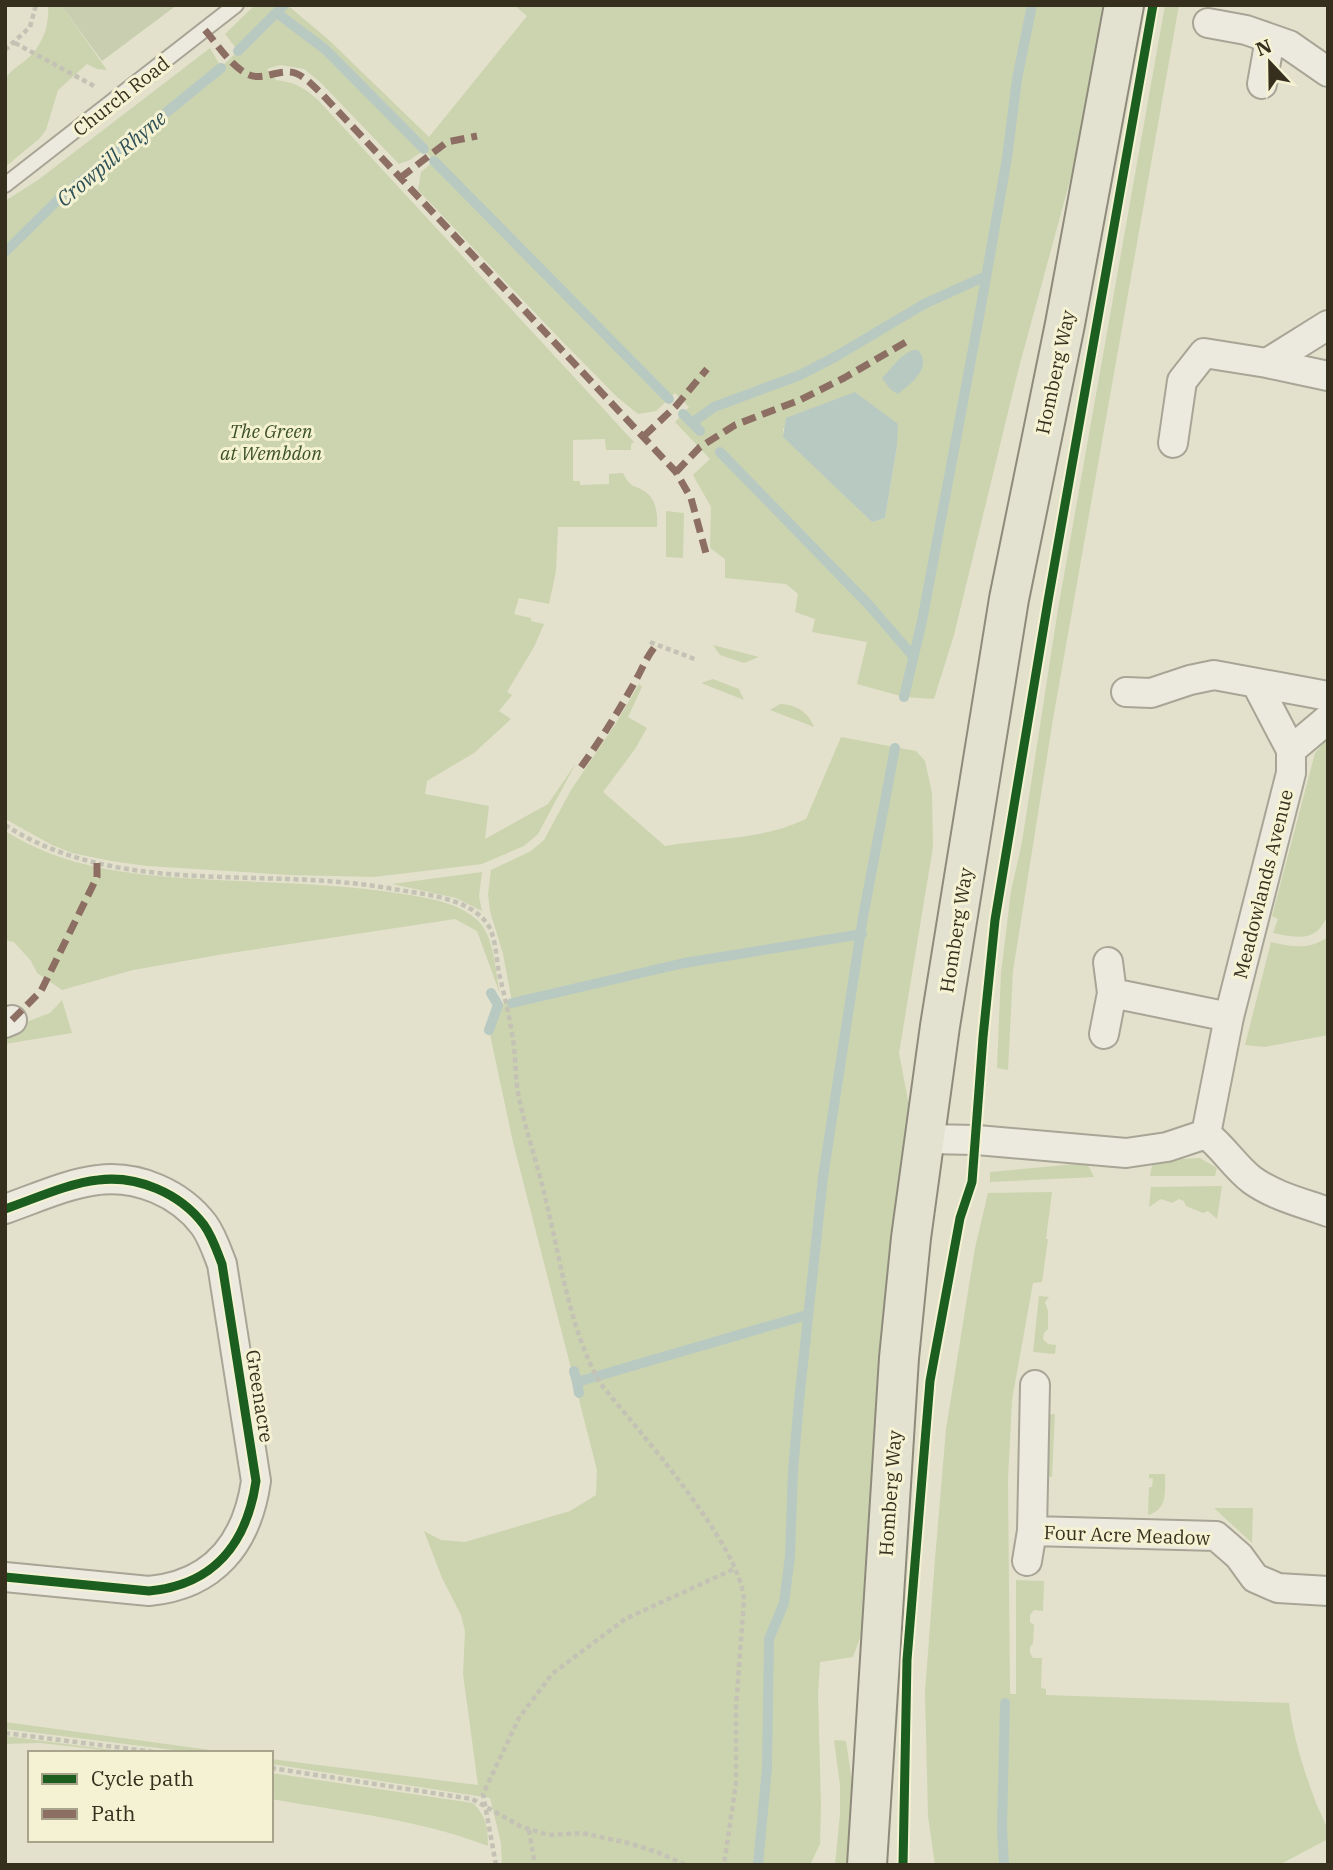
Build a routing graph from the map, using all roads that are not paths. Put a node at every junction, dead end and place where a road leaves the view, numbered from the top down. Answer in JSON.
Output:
{"nodes":[{"id":1,"x":236,"y":5,"type":"edge"},
{"id":2,"x":1124,"y":5,"type":"edge"},
{"id":3,"x":1208,"y":23,"type":"dead end"},
{"id":4,"x":1270,"y":39,"type":"junction"},
{"id":5,"x":1328,"y":72,"type":"edge"},
{"id":6,"x":1262,"y":84,"type":"dead end"},
{"id":7,"x":5,"y":184,"type":"edge"},
{"id":8,"x":1328,"y":325,"type":"edge"},
{"id":9,"x":1266,"y":363,"type":"junction"},
{"id":10,"x":1328,"y":376,"type":"edge"},
{"id":11,"x":1173,"y":443,"type":"dead end"},
{"id":12,"x":1257,"y":685,"type":"junction"},
{"id":13,"x":1126,"y":692,"type":"dead end"},
{"id":14,"x":1328,"y":696,"type":"edge"},
{"id":15,"x":1328,"y":719,"type":"edge"},
{"id":16,"x":1291,"y":750,"type":"junction"},
{"id":17,"x":1108,"y":962,"type":"dead end"},
{"id":18,"x":1112,"y":993,"type":"junction"},
{"id":19,"x":1229,"y":1017,"type":"junction"},
{"id":20,"x":1104,"y":1034,"type":"dead end"},
{"id":21,"x":1206,"y":1134,"type":"junction"},
{"id":22,"x":925,"y":1139,"type":"junction"},
{"id":23,"x":5,"y":1209,"type":"edge"},
{"id":24,"x":1328,"y":1212,"type":"edge"},
{"id":25,"x":1035,"y":1385,"type":"dead end"},
{"id":26,"x":1032,"y":1531,"type":"junction"},
{"id":27,"x":1027,"y":1561,"type":"dead end"},
{"id":28,"x":5,"y":1577,"type":"edge"},
{"id":29,"x":1328,"y":1591,"type":"edge"},
{"id":30,"x":867,"y":1865,"type":"edge"}],
"edges":[{"from":1,"to":7,"type":"lane","name":"Church Road"},
{"from":2,"to":22,"type":"main road","name":"Homberg Way"},
{"from":3,"to":4,"type":"street"},
{"from":4,"to":5,"type":"street"},
{"from":4,"to":6,"type":"street"},
{"from":8,"to":9,"type":"street"},
{"from":9,"to":10,"type":"street"},
{"from":9,"to":11,"type":"street"},
{"from":12,"to":13,"type":"street"},
{"from":12,"to":14,"type":"street"},
{"from":12,"to":16,"type":"street"},
{"from":15,"to":16,"type":"street"},
{"from":16,"to":19,"type":"street","name":"Meadowlands Avenue"},
{"from":17,"to":18,"type":"street"},
{"from":18,"to":19,"type":"street"},
{"from":18,"to":20,"type":"street"},
{"from":19,"to":21,"type":"street","name":"Meadowlands Avenue"},
{"from":21,"to":22,"type":"street"},
{"from":21,"to":24,"type":"street"},
{"from":22,"to":30,"type":"main road","name":"Homberg Way"},
{"from":23,"to":28,"type":"street","name":"Greenacre"},
{"from":25,"to":26,"type":"street","name":"Four Acre Meadow"},
{"from":26,"to":27,"type":"street","name":"Four Acre Meadow"},
{"from":26,"to":29,"type":"street","name":"Four Acre Meadow"}]}
